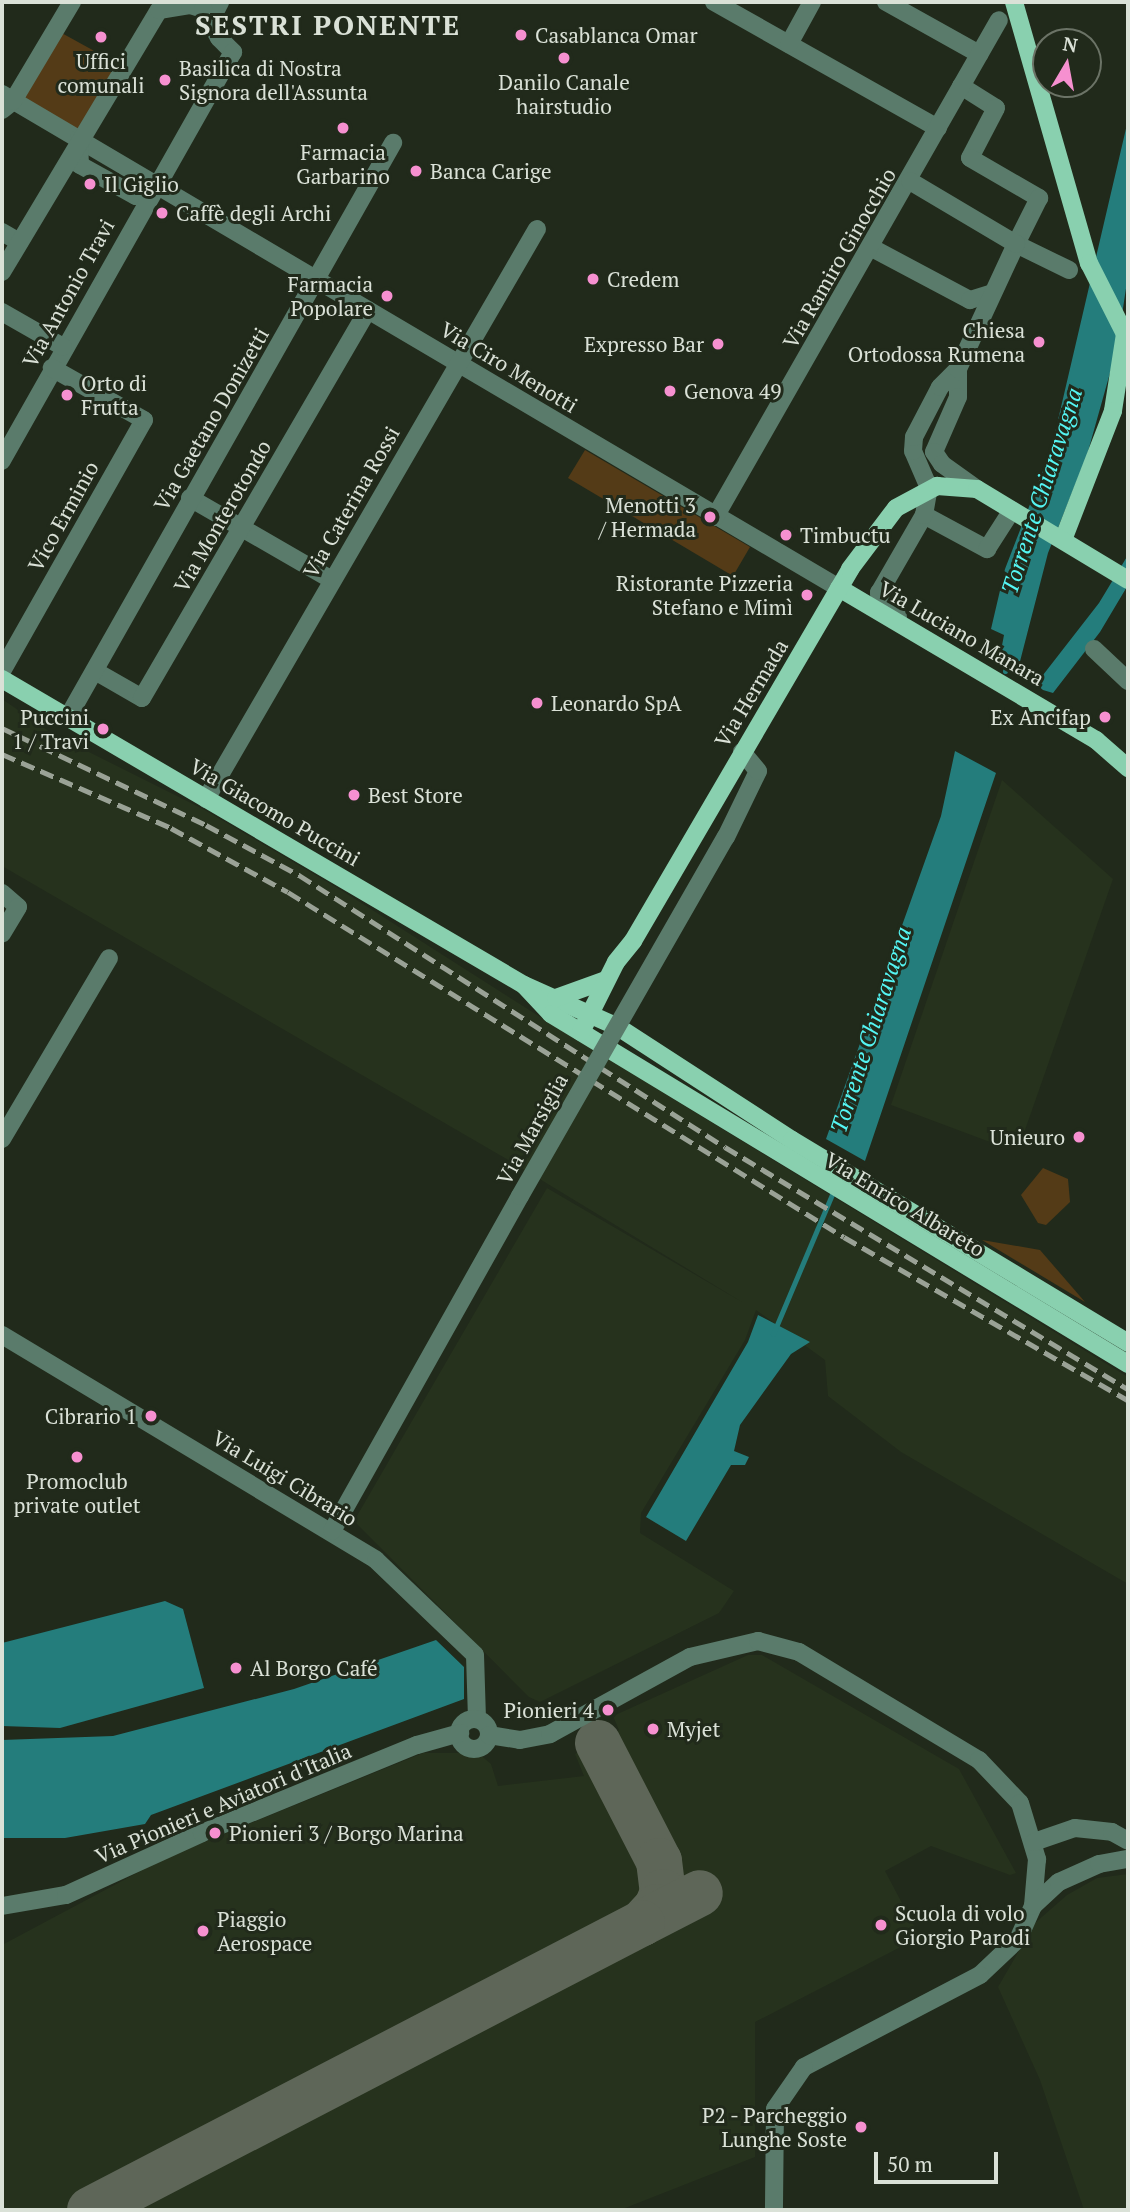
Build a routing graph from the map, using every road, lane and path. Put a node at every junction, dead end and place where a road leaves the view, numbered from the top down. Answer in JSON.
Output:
{"nodes":[{"id":1,"x":72,"y":2,"type":"edge"},
{"id":2,"x":714,"y":2,"type":"edge"},
{"id":3,"x":813,"y":2,"type":"edge"},
{"id":4,"x":886,"y":2,"type":"edge"},
{"id":5,"x":1014,"y":2,"type":"edge"},
{"id":6,"x":191,"y":3,"type":"edge"},
{"id":7,"x":216,"y":10,"type":"edge"},
{"id":8,"x":999,"y":20,"type":"dead end"},
{"id":9,"x":789,"y":44,"type":"junction"},
{"id":10,"x":979,"y":54,"type":"junction"},
{"id":11,"x":961,"y":86,"type":"junction"},
{"id":12,"x":5,"y":102,"type":"edge"},
{"id":13,"x":938,"y":128,"type":"junction"},
{"id":14,"x":79,"y":138,"type":"junction"},
{"id":15,"x":393,"y":144,"type":"dead end"},
{"id":16,"x":910,"y":181,"type":"junction"},
{"id":17,"x":155,"y":185,"type":"junction"},
{"id":18,"x":537,"y":229,"type":"dead end"},
{"id":19,"x":2,"y":232,"type":"edge"},
{"id":20,"x":19,"y":242,"type":"junction"},
{"id":21,"x":1016,"y":244,"type":"junction"},
{"id":22,"x":872,"y":248,"type":"junction"},
{"id":23,"x":1069,"y":270,"type":"dead end"},
{"id":24,"x":2,"y":272,"type":"edge"},
{"id":25,"x":317,"y":279,"type":"junction"},
{"id":26,"x":990,"y":294,"type":"junction"},
{"id":27,"x":970,"y":300,"type":"junction"},
{"id":28,"x":368,"y":310,"type":"junction"},
{"id":29,"x":2,"y":312,"type":"edge"},
{"id":30,"x":977,"y":332,"type":"junction"},
{"id":31,"x":63,"y":347,"type":"junction"},
{"id":32,"x":458,"y":364,"type":"junction"},
{"id":33,"x":52,"y":368,"type":"junction"},
{"id":34,"x":958,"y":369,"type":"junction"},
{"id":35,"x":1124,"y":386,"type":"edge"},
{"id":36,"x":2,"y":461,"type":"edge"},
{"id":37,"x":929,"y":488,"type":"junction"},
{"id":38,"x":976,"y":489,"type":"junction"},
{"id":39,"x":190,"y":498,"type":"junction"},
{"id":40,"x":1017,"y":513,"type":"junction"},
{"id":41,"x":924,"y":515,"type":"junction"},
{"id":42,"x":715,"y":517,"type":"junction"},
{"id":43,"x":241,"y":528,"type":"junction"},
{"id":44,"x":1062,"y":540,"type":"junction"},
{"id":45,"x":332,"y":580,"type":"junction"},
{"id":46,"x":1128,"y":580,"type":"edge"},
{"id":47,"x":839,"y":588,"type":"junction"},
{"id":48,"x":1094,"y":649,"type":"dead end"},
{"id":49,"x":947,"y":650,"type":"junction"},
{"id":50,"x":2,"y":671,"type":"edge"},
{"id":51,"x":95,"y":671,"type":"junction"},
{"id":52,"x":2,"y":679,"type":"edge"},
{"id":53,"x":1128,"y":681,"type":"edge"},
{"id":54,"x":68,"y":717,"type":"junction"},
{"id":55,"x":742,"y":752,"type":"junction"},
{"id":56,"x":1128,"y":768,"type":"edge"},
{"id":57,"x":206,"y":799,"type":"junction"},
{"id":58,"x":2,"y":893,"type":"edge"},
{"id":59,"x":2,"y":934,"type":"edge"},
{"id":60,"x":109,"y":958,"type":"dead end"},
{"id":61,"x":606,"y":980,"type":"junction"},
{"id":62,"x":554,"y":1006,"type":"junction"},
{"id":63,"x":587,"y":1013,"type":"junction"},
{"id":64,"x":581,"y":1032,"type":"junction"},
{"id":65,"x":2,"y":1139,"type":"edge"},
{"id":66,"x":2,"y":1335,"type":"edge"},
{"id":67,"x":1128,"y":1343,"type":"edge"},
{"id":68,"x":1128,"y":1364,"type":"edge"},
{"id":69,"x":332,"y":1531,"type":"junction"},
{"id":70,"x":477,"y":1716,"type":"junction"},
{"id":71,"x":460,"y":1733,"type":"junction"},
{"id":72,"x":489,"y":1735,"type":"junction"},
{"id":73,"x":1097,"y":1830,"type":"junction"},
{"id":74,"x":1128,"y":1841,"type":"edge"},
{"id":75,"x":1034,"y":1842,"type":"junction"},
{"id":76,"x":1123,"y":1860,"type":"edge"},
{"id":77,"x":2,"y":1906,"type":"edge"},
{"id":78,"x":1033,"y":1906,"type":"junction"},
{"id":79,"x":774,"y":2210,"type":"edge"}],
"edges":[{"from":1,"to":12,"type":"street"},
{"from":2,"to":9,"type":"street"},
{"from":3,"to":9,"type":"street"},
{"from":4,"to":10,"type":"street"},
{"from":5,"to":35,"type":"main road"},
{"from":6,"to":7,"type":"street"},
{"from":6,"to":14,"type":"street"},
{"from":7,"to":17,"type":"street","name":"Via Antonio Travi"},
{"from":8,"to":10,"type":"street","name":"Via Ramiro Ginocchio"},
{"from":9,"to":13,"type":"street"},
{"from":10,"to":11,"type":"street","name":"Via Ramiro Ginocchio"},
{"from":11,"to":13,"type":"street","name":"Via Ramiro Ginocchio"},
{"from":11,"to":21,"type":"street"},
{"from":12,"to":14,"type":"street"},
{"from":13,"to":16,"type":"street","name":"Via Ramiro Ginocchio"},
{"from":14,"to":17,"type":"street"},
{"from":14,"to":20,"type":"street"},
{"from":15,"to":25,"type":"street","name":"Via Gaetano Donizetti"},
{"from":16,"to":21,"type":"street"},
{"from":16,"to":22,"type":"street","name":"Via Ramiro Ginocchio"},
{"from":17,"to":25,"type":"street","name":"Via Ciro Menotti"},
{"from":17,"to":31,"type":"street","name":"Via Antonio Travi"},
{"from":18,"to":32,"type":"street","name":"Via Caterina Rossi"},
{"from":19,"to":20,"type":"street"},
{"from":20,"to":24,"type":"street"},
{"from":21,"to":23,"type":"street"},
{"from":21,"to":26,"type":"street"},
{"from":22,"to":27,"type":"street"},
{"from":22,"to":42,"type":"street","name":"Via Ramiro Ginocchio"},
{"from":25,"to":28,"type":"street","name":"Via Ciro Menotti"},
{"from":25,"to":39,"type":"street","name":"Via Gaetano Donizetti"},
{"from":26,"to":27,"type":"street"},
{"from":26,"to":30,"type":"street"},
{"from":27,"to":30,"type":"street"},
{"from":28,"to":32,"type":"street","name":"Via Ciro Menotti"},
{"from":28,"to":43,"type":"street","name":"Via Monterotondo"},
{"from":29,"to":31,"type":"street"},
{"from":30,"to":34,"type":"street"},
{"from":31,"to":33,"type":"street","name":"Via Antonio Travi"},
{"from":32,"to":42,"type":"street","name":"Via Ciro Menotti"},
{"from":32,"to":45,"type":"street","name":"Via Caterina Rossi"},
{"from":33,"to":36,"type":"street","name":"Via Antonio Travi"},
{"from":33,"to":50,"type":"street","name":"Vico Erminio"},
{"from":34,"to":37,"type":"street"},
{"from":34,"to":38,"type":"street"},
{"from":35,"to":44,"type":"main road"},
{"from":37,"to":38,"type":"main road"},
{"from":37,"to":41,"type":"street"},
{"from":37,"to":47,"type":"main road","name":"Via Hermada"},
{"from":38,"to":40,"type":"main road"},
{"from":39,"to":43,"type":"street"},
{"from":39,"to":51,"type":"street","name":"Via Gaetano Donizetti"},
{"from":40,"to":41,"type":"street"},
{"from":40,"to":44,"type":"main road"},
{"from":41,"to":49,"type":"street"},
{"from":42,"to":47,"type":"street","name":"Via Ciro Menotti"},
{"from":43,"to":45,"type":"street"},
{"from":43,"to":51,"type":"street","name":"Via Monterotondo"},
{"from":44,"to":46,"type":"main road"},
{"from":45,"to":57,"type":"street","name":"Via Caterina Rossi"},
{"from":47,"to":49,"type":"main road","name":"Via Luciano Manara"},
{"from":47,"to":55,"type":"main road","name":"Via Hermada"},
{"from":48,"to":53,"type":"street"},
{"from":49,"to":56,"type":"main road","name":"Via Luciano Manara"},
{"from":51,"to":54,"type":"street","name":"Via Gaetano Donizetti"},
{"from":52,"to":54,"type":"main road","name":"Via Giacomo Puccini"},
{"from":54,"to":57,"type":"main road","name":"Via Giacomo Puccini"},
{"from":55,"to":61,"type":"main road","name":"Via Hermada"},
{"from":55,"to":69,"type":"street","name":"Via Marsiglia","bridge":true},
{"from":57,"to":62,"type":"main road","name":"Via Giacomo Puccini"},
{"from":58,"to":59,"type":"street"},
{"from":60,"to":65,"type":"street"},
{"from":61,"to":62,"type":"main road"},
{"from":61,"to":63,"type":"main road","name":"Via Hermada"},
{"from":62,"to":63,"type":"main road","name":"Via Enrico Albareto"},
{"from":62,"to":64,"type":"main road","name":"Via Enrico Albareto"},
{"from":63,"to":64,"type":"main road","name":"Via Hermada"},
{"from":63,"to":67,"type":"main road","name":"Via Enrico Albareto"},
{"from":64,"to":68,"type":"main road","name":"Via Enrico Albareto"},
{"from":66,"to":69,"type":"street","name":"Via Luigi Cibrario"},
{"from":69,"to":70,"type":"street","name":"Via Luigi Cibrario"},
{"from":70,"to":71,"type":"street","name":"Via Pionieri e Aviatori d'Italia"},
{"from":70,"to":72,"type":"street"},
{"from":71,"to":72,"type":"street"},
{"from":71,"to":77,"type":"street","name":"Via Pionieri e Aviatori d'Italia"},
{"from":72,"to":75,"type":"street"},
{"from":73,"to":74,"type":"street"},
{"from":73,"to":75,"type":"street"},
{"from":73,"to":76,"type":"street"},
{"from":75,"to":78,"type":"street"},
{"from":76,"to":78,"type":"street"},
{"from":78,"to":79,"type":"street"}]}
